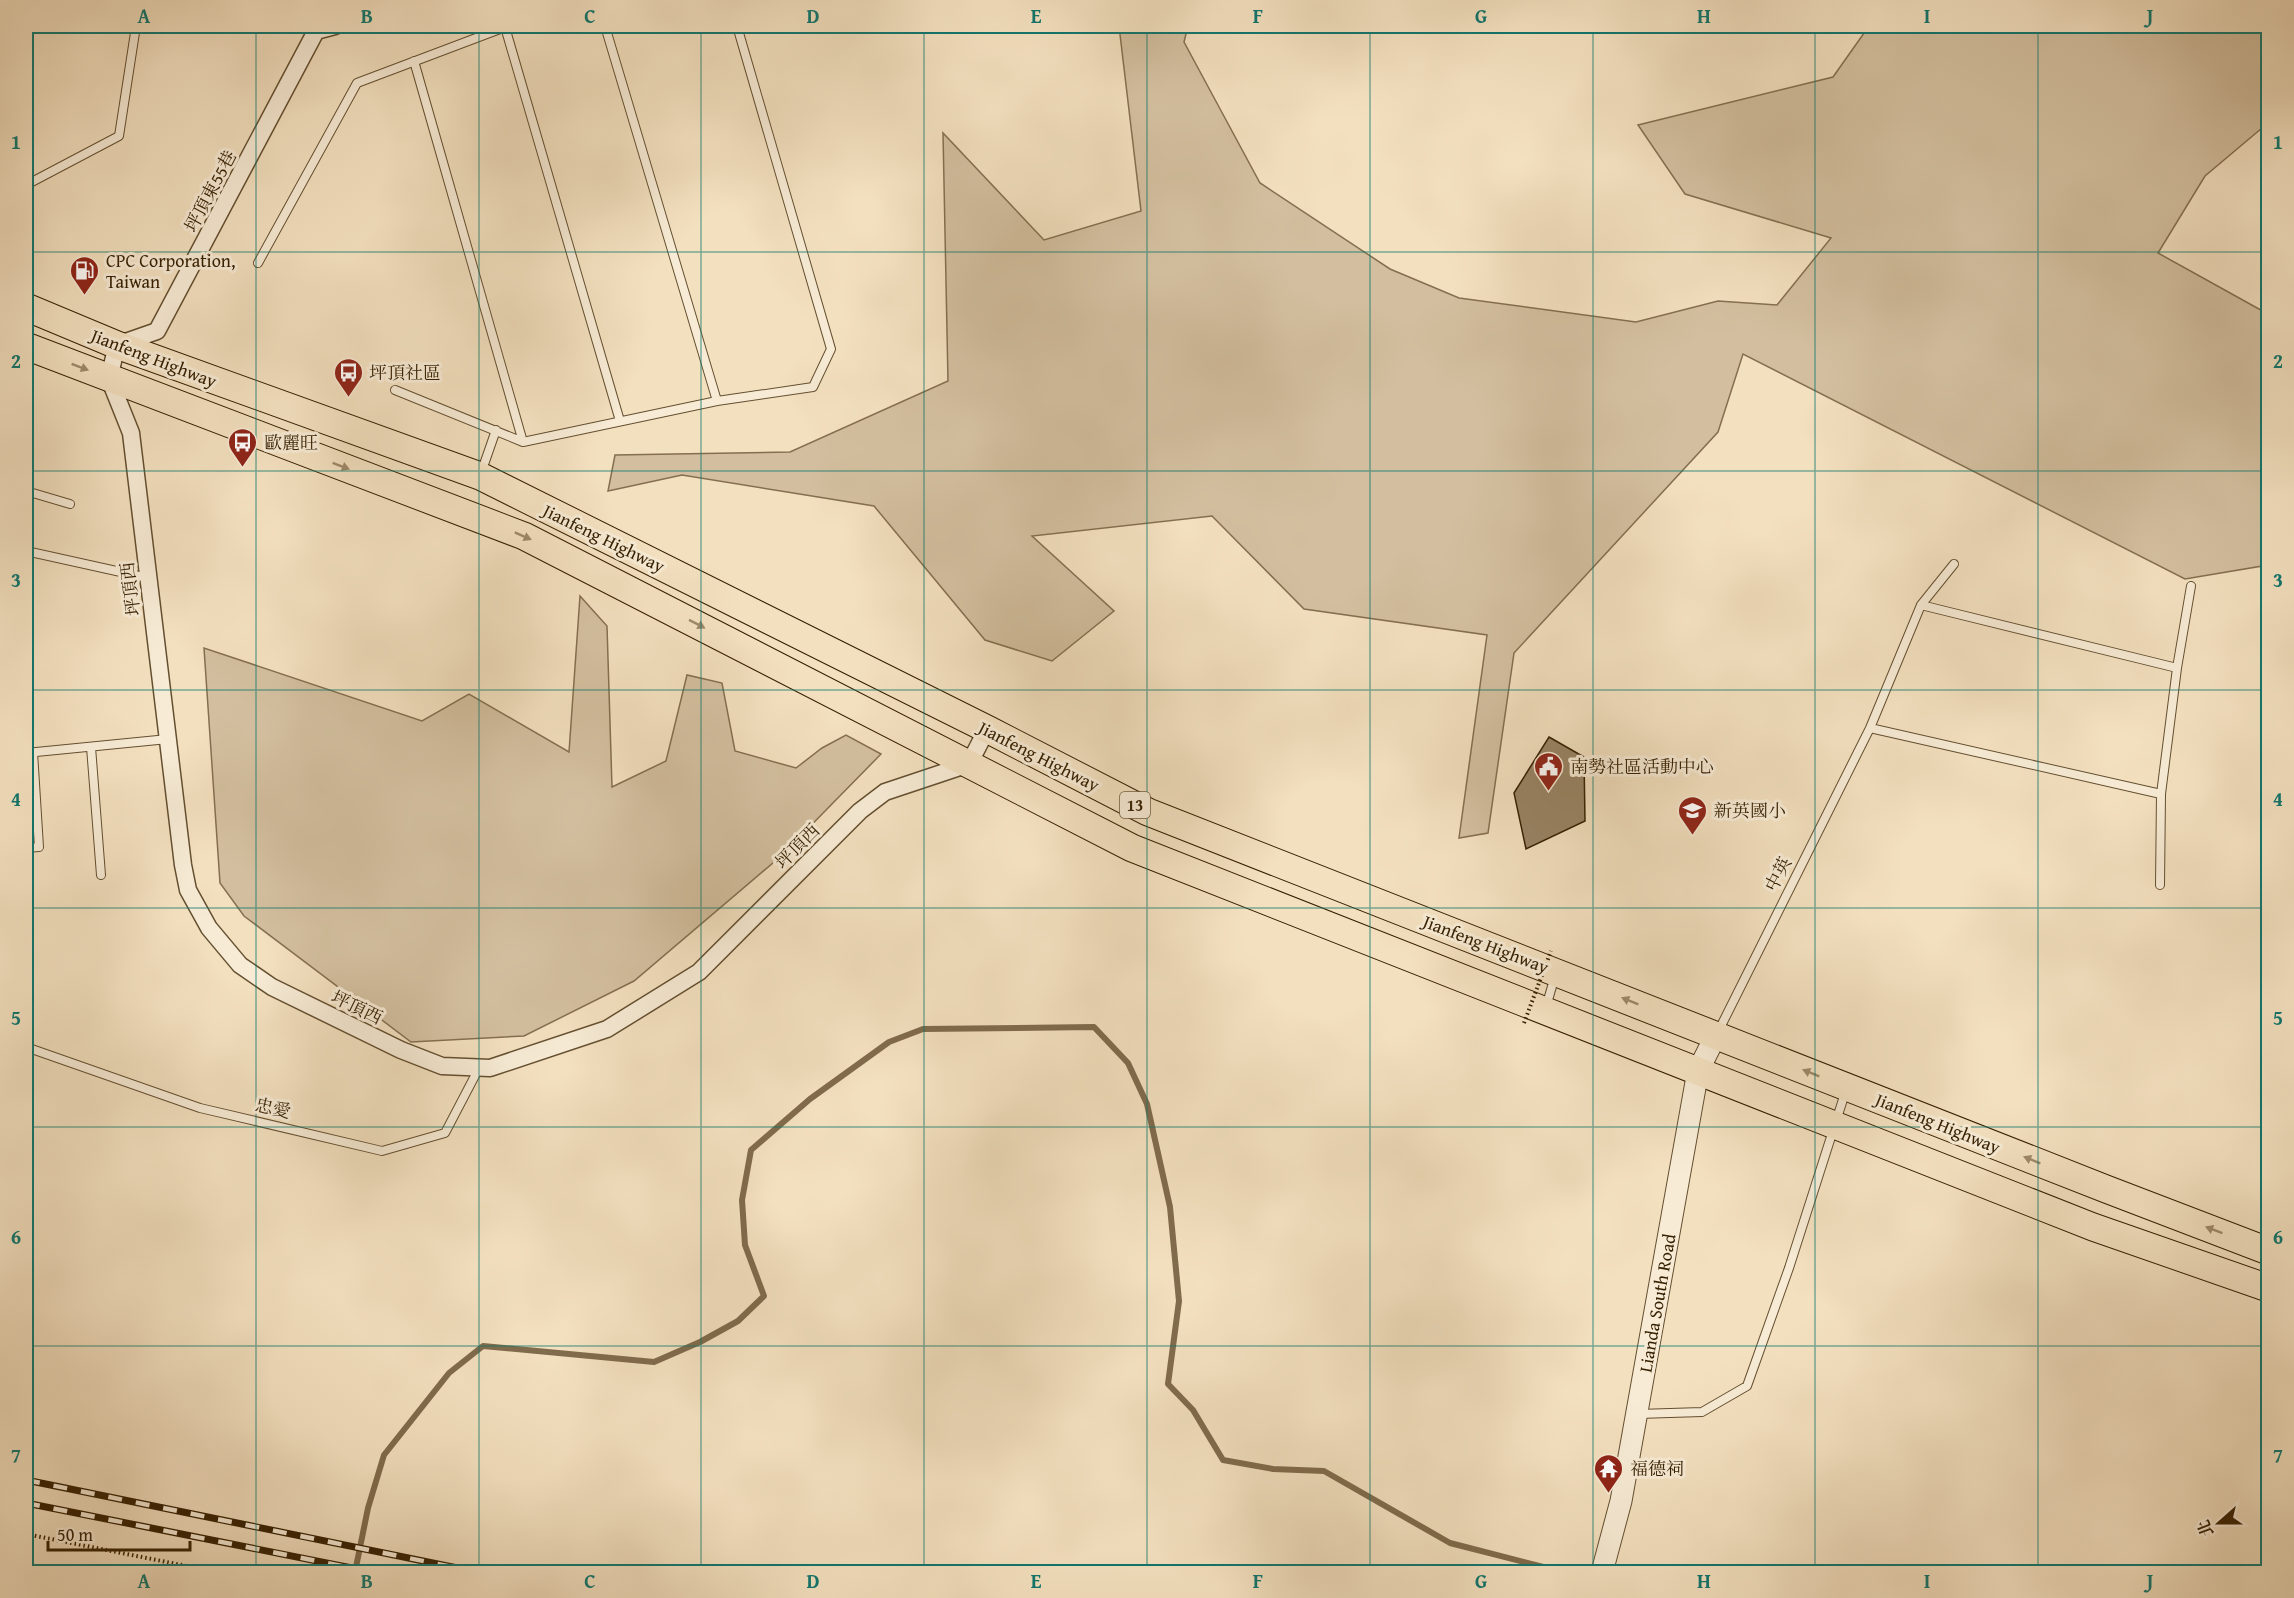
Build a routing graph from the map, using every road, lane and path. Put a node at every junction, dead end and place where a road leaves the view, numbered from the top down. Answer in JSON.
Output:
{"nodes":[{"id":1,"x":136,"y":26,"type":"edge"},
{"id":2,"x":335,"y":26,"type":"edge"},
{"id":3,"x":506,"y":26,"type":"edge"},
{"id":4,"x":605,"y":26,"type":"edge"},
{"id":5,"x":737,"y":26,"type":"edge"},
{"id":6,"x":310,"y":28,"type":"edge"},
{"id":7,"x":414,"y":61,"type":"junction"},
{"id":8,"x":26,"y":185,"type":"edge"},
{"id":9,"x":258,"y":263,"type":"dead end"},
{"id":10,"x":26,"y":307,"type":"edge"},
{"id":11,"x":117,"y":345,"type":"junction"},
{"id":12,"x":26,"y":346,"type":"edge"},
{"id":13,"x":109,"y":378,"type":"junction"},
{"id":14,"x":395,"y":390,"type":"dead end"},
{"id":15,"x":717,"y":401,"type":"junction"},
{"id":16,"x":620,"y":421,"type":"junction"},
{"id":17,"x":496,"y":430,"type":"junction"},
{"id":18,"x":523,"y":442,"type":"junction"},
{"id":19,"x":480,"y":476,"type":"junction"},
{"id":20,"x":26,"y":491,"type":"edge"},
{"id":21,"x":70,"y":504,"type":"dead end"},
{"id":22,"x":26,"y":551,"type":"edge"},
{"id":23,"x":1954,"y":564,"type":"dead end"},
{"id":24,"x":148,"y":578,"type":"junction"},
{"id":25,"x":2191,"y":586,"type":"dead end"},
{"id":26,"x":1921,"y":605,"type":"junction"},
{"id":27,"x":2177,"y":668,"type":"junction"},
{"id":28,"x":1870,"y":728,"type":"junction"},
{"id":29,"x":987,"y":729,"type":"junction"},
{"id":30,"x":168,"y":739,"type":"junction"},
{"id":31,"x":91,"y":747,"type":"junction"},
{"id":32,"x":29,"y":753,"type":"edge"},
{"id":33,"x":969,"y":764,"type":"junction"},
{"id":34,"x":2161,"y":794,"type":"junction"},
{"id":35,"x":26,"y":848,"type":"edge"},
{"id":36,"x":101,"y":875,"type":"dead end"},
{"id":37,"x":2160,"y":885,"type":"dead end"},
{"id":38,"x":1553,"y":962,"type":"junction"},
{"id":39,"x":1535,"y":1017,"type":"junction"},
{"id":40,"x":1716,"y":1035,"type":"junction"},
{"id":41,"x":26,"y":1047,"type":"edge"},
{"id":42,"x":479,"y":1068,"type":"junction"},
{"id":43,"x":1698,"y":1071,"type":"junction"},
{"id":44,"x":1847,"y":1087,"type":"junction"},
{"id":45,"x":1836,"y":1125,"type":"junction"},
{"id":46,"x":2268,"y":1251,"type":"edge"},
{"id":47,"x":2268,"y":1288,"type":"edge"},
{"id":48,"x":1637,"y":1414,"type":"junction"},
{"id":49,"x":26,"y":1534,"type":"edge"},
{"id":50,"x":217,"y":1572,"type":"edge"},
{"id":51,"x":1602,"y":1572,"type":"edge"}],
"edges":[{"from":1,"to":8,"type":"lane"},
{"from":2,"to":6,"type":"street"},
{"from":3,"to":7,"type":"lane"},
{"from":3,"to":16,"type":"lane"},
{"from":4,"to":15,"type":"lane"},
{"from":5,"to":15,"type":"lane"},
{"from":6,"to":11,"type":"street","name":"坪頂東55巷"},
{"from":7,"to":9,"type":"lane"},
{"from":7,"to":18,"type":"lane"},
{"from":10,"to":11,"type":"main road","name":"Jianfeng Highway","number":"13"},
{"from":11,"to":13,"type":"street"},
{"from":11,"to":19,"type":"main road","name":"Jianfeng Highway","number":"13"},
{"from":12,"to":13,"type":"main road","name":"Jianfeng Highway","number":"13","one_way":true},
{"from":13,"to":24,"type":"street","name":"坪頂西"},
{"from":13,"to":33,"type":"main road","name":"Jianfeng Highway","number":"13","one_way":true},
{"from":14,"to":17,"type":"lane"},
{"from":15,"to":16,"type":"lane"},
{"from":16,"to":18,"type":"lane"},
{"from":17,"to":18,"type":"lane"},
{"from":17,"to":19,"type":"lane"},
{"from":19,"to":29,"type":"main road","name":"Jianfeng Highway","number":"13"},
{"from":20,"to":21,"type":"lane"},
{"from":22,"to":24,"type":"lane"},
{"from":23,"to":26,"type":"lane","name":"中英"},
{"from":24,"to":30,"type":"street","name":"坪頂西"},
{"from":25,"to":27,"type":"lane"},
{"from":26,"to":27,"type":"lane"},
{"from":26,"to":28,"type":"lane","name":"中英"},
{"from":27,"to":34,"type":"lane"},
{"from":28,"to":34,"type":"lane"},
{"from":28,"to":40,"type":"lane","name":"中英"},
{"from":29,"to":33,"type":"street"},
{"from":29,"to":38,"type":"main road","name":"Jianfeng Highway","number":"13"},
{"from":30,"to":31,"type":"lane"},
{"from":30,"to":42,"type":"street","name":"坪頂西"},
{"from":31,"to":32,"type":"lane"},
{"from":31,"to":36,"type":"lane"},
{"from":32,"to":35,"type":"lane"},
{"from":33,"to":39,"type":"main road","name":"Jianfeng Highway","number":"13"},
{"from":33,"to":42,"type":"street","name":"坪頂西"},
{"from":34,"to":37,"type":"lane"},
{"from":38,"to":39,"type":"lane"},
{"from":38,"to":39,"type":"path","bridge":true},
{"from":40,"to":38,"type":"main road","name":"Jianfeng Highway","number":"13","one_way":true},
{"from":39,"to":43,"type":"main road","name":"Jianfeng Highway","number":"13"},
{"from":40,"to":43,"type":"street","name":"Lianda South Road"},
{"from":44,"to":40,"type":"main road","name":"Jianfeng Highway","number":"13","one_way":true},
{"from":41,"to":42,"type":"lane","name":"忠愛"},
{"from":43,"to":45,"type":"main road","name":"Jianfeng Highway","number":"13"},
{"from":43,"to":48,"type":"street","name":"Lianda South Road"},
{"from":44,"to":45,"type":"lane"},
{"from":46,"to":44,"type":"main road","name":"Jianfeng Highway","number":"13","one_way":true},
{"from":45,"to":47,"type":"main road","name":"Jianfeng Highway","number":"13"},
{"from":45,"to":48,"type":"lane"},
{"from":48,"to":51,"type":"street","name":"Lianda South Road"},
{"from":49,"to":50,"type":"path"}]}
